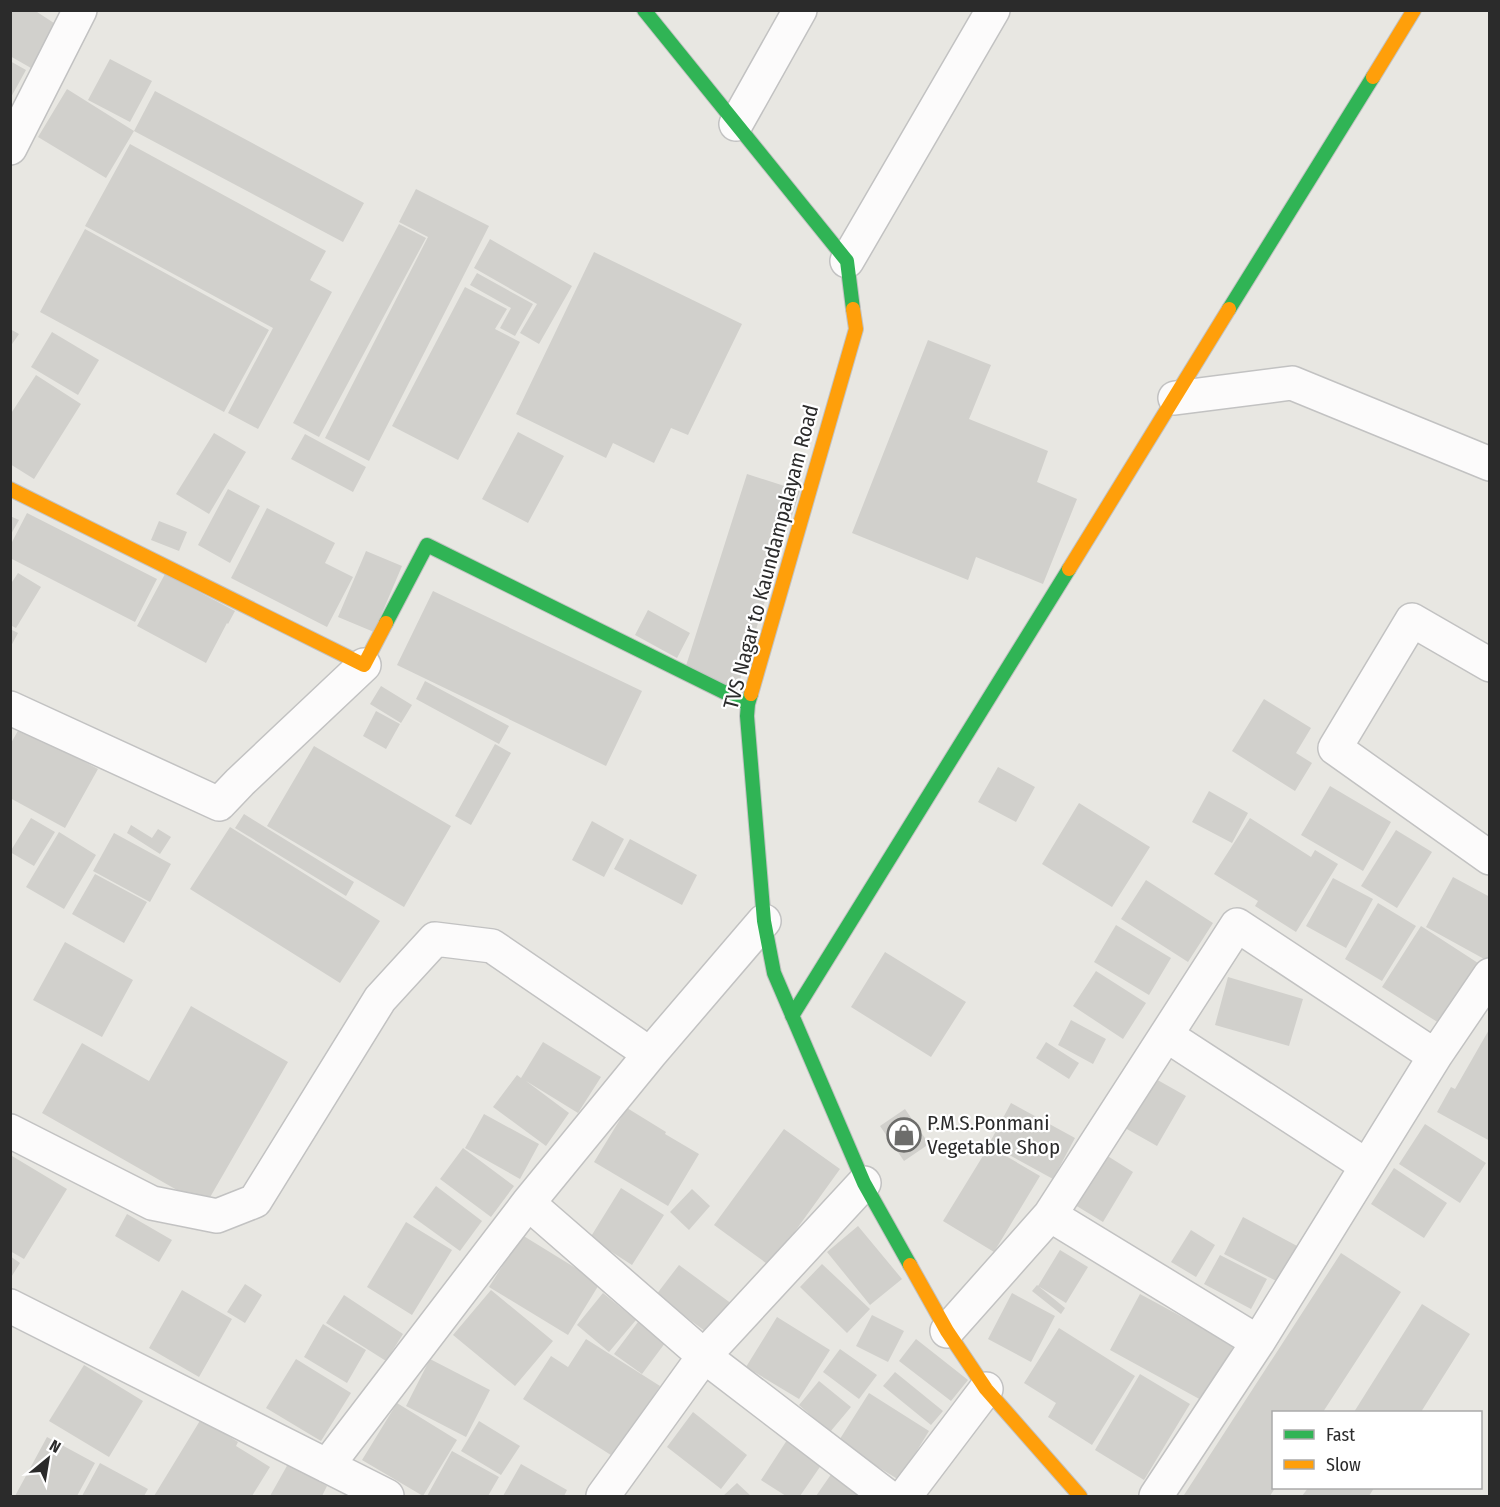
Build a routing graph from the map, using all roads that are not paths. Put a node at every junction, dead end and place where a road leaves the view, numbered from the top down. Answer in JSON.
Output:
{"nodes":[{"id":1,"x":80,"y":10,"type":"edge"},
{"id":2,"x":644,"y":10,"type":"edge"},
{"id":3,"x":800,"y":10,"type":"edge"},
{"id":4,"x":993,"y":10,"type":"edge"},
{"id":5,"x":1414,"y":10,"type":"edge"},
{"id":6,"x":736,"y":124,"type":"junction"},
{"id":7,"x":10,"y":148,"type":"edge"},
{"id":8,"x":847,"y":261,"type":"junction"},
{"id":9,"x":1175,"y":398,"type":"junction"},
{"id":10,"x":1490,"y":464,"type":"edge"},
{"id":11,"x":10,"y":489,"type":"edge"},
{"id":12,"x":364,"y":665,"type":"junction"},
{"id":13,"x":1490,"y":665,"type":"edge"},
{"id":14,"x":748,"y":704,"type":"junction"},
{"id":15,"x":10,"y":708,"type":"edge"},
{"id":16,"x":1490,"y":858,"type":"edge"},
{"id":17,"x":764,"y":921,"type":"junction"},
{"id":18,"x":1490,"y":975,"type":"edge"},
{"id":19,"x":792,"y":1016,"type":"junction"},
{"id":20,"x":1166,"y":1035,"type":"junction"},
{"id":21,"x":650,"y":1054,"type":"junction"},
{"id":22,"x":1435,"y":1056,"type":"junction"},
{"id":23,"x":10,"y":1131,"type":"edge"},
{"id":24,"x":1367,"y":1166,"type":"junction"},
{"id":25,"x":864,"y":1183,"type":"junction"},
{"id":26,"x":528,"y":1203,"type":"junction"},
{"id":27,"x":1050,"y":1215,"type":"junction"},
{"id":28,"x":10,"y":1306,"type":"edge"},
{"id":29,"x":947,"y":1331,"type":"junction"},
{"id":30,"x":1258,"y":1342,"type":"junction"},
{"id":31,"x":704,"y":1356,"type":"junction"},
{"id":32,"x":986,"y":1389,"type":"junction"},
{"id":33,"x":327,"y":1466,"type":"junction"},
{"id":34,"x":387,"y":1497,"type":"edge"},
{"id":35,"x":603,"y":1497,"type":"edge"},
{"id":36,"x":886,"y":1497,"type":"edge"},
{"id":37,"x":905,"y":1497,"type":"edge"},
{"id":38,"x":1080,"y":1497,"type":"edge"},
{"id":39,"x":1155,"y":1497,"type":"edge"}],
"edges":[{"from":1,"to":7,"type":"street"},
{"from":2,"to":6,"type":"street"},
{"from":3,"to":6,"type":"street"},
{"from":4,"to":8,"type":"street"},
{"from":5,"to":9,"type":"street"},
{"from":6,"to":8,"type":"street"},
{"from":8,"to":14,"type":"street","name":"TVS Nagar to Kaundampalayam Road"},
{"from":9,"to":10,"type":"street"},
{"from":9,"to":19,"type":"street"},
{"from":11,"to":12,"type":"street"},
{"from":12,"to":14,"type":"street"},
{"from":12,"to":15,"type":"street"},
{"from":13,"to":16,"type":"street"},
{"from":14,"to":17,"type":"street","name":"TVS Nagar to Kaundampalayam Road"},
{"from":17,"to":19,"type":"street","name":"TVS Nagar to Kaundampalayam Road"},
{"from":17,"to":21,"type":"street"},
{"from":18,"to":22,"type":"street"},
{"from":19,"to":25,"type":"street","name":"TVS Nagar to Kaundampalayam Road"},
{"from":20,"to":22,"type":"street"},
{"from":20,"to":24,"type":"street"},
{"from":20,"to":27,"type":"street"},
{"from":21,"to":23,"type":"street"},
{"from":21,"to":26,"type":"street"},
{"from":22,"to":24,"type":"street"},
{"from":24,"to":30,"type":"street"},
{"from":25,"to":29,"type":"street","name":"TVS Nagar to Kaundampalayam Road"},
{"from":25,"to":31,"type":"street"},
{"from":26,"to":31,"type":"street"},
{"from":26,"to":33,"type":"street"},
{"from":27,"to":29,"type":"street"},
{"from":27,"to":30,"type":"street"},
{"from":28,"to":33,"type":"street"},
{"from":29,"to":32,"type":"street","name":"TVS Nagar to Kaundampalayam Road"},
{"from":30,"to":39,"type":"street"},
{"from":31,"to":35,"type":"street"},
{"from":31,"to":36,"type":"street"},
{"from":32,"to":37,"type":"street"},
{"from":32,"to":38,"type":"street","name":"TVS Nagar to Kaundampalayam Road"},
{"from":33,"to":34,"type":"street"}]}
